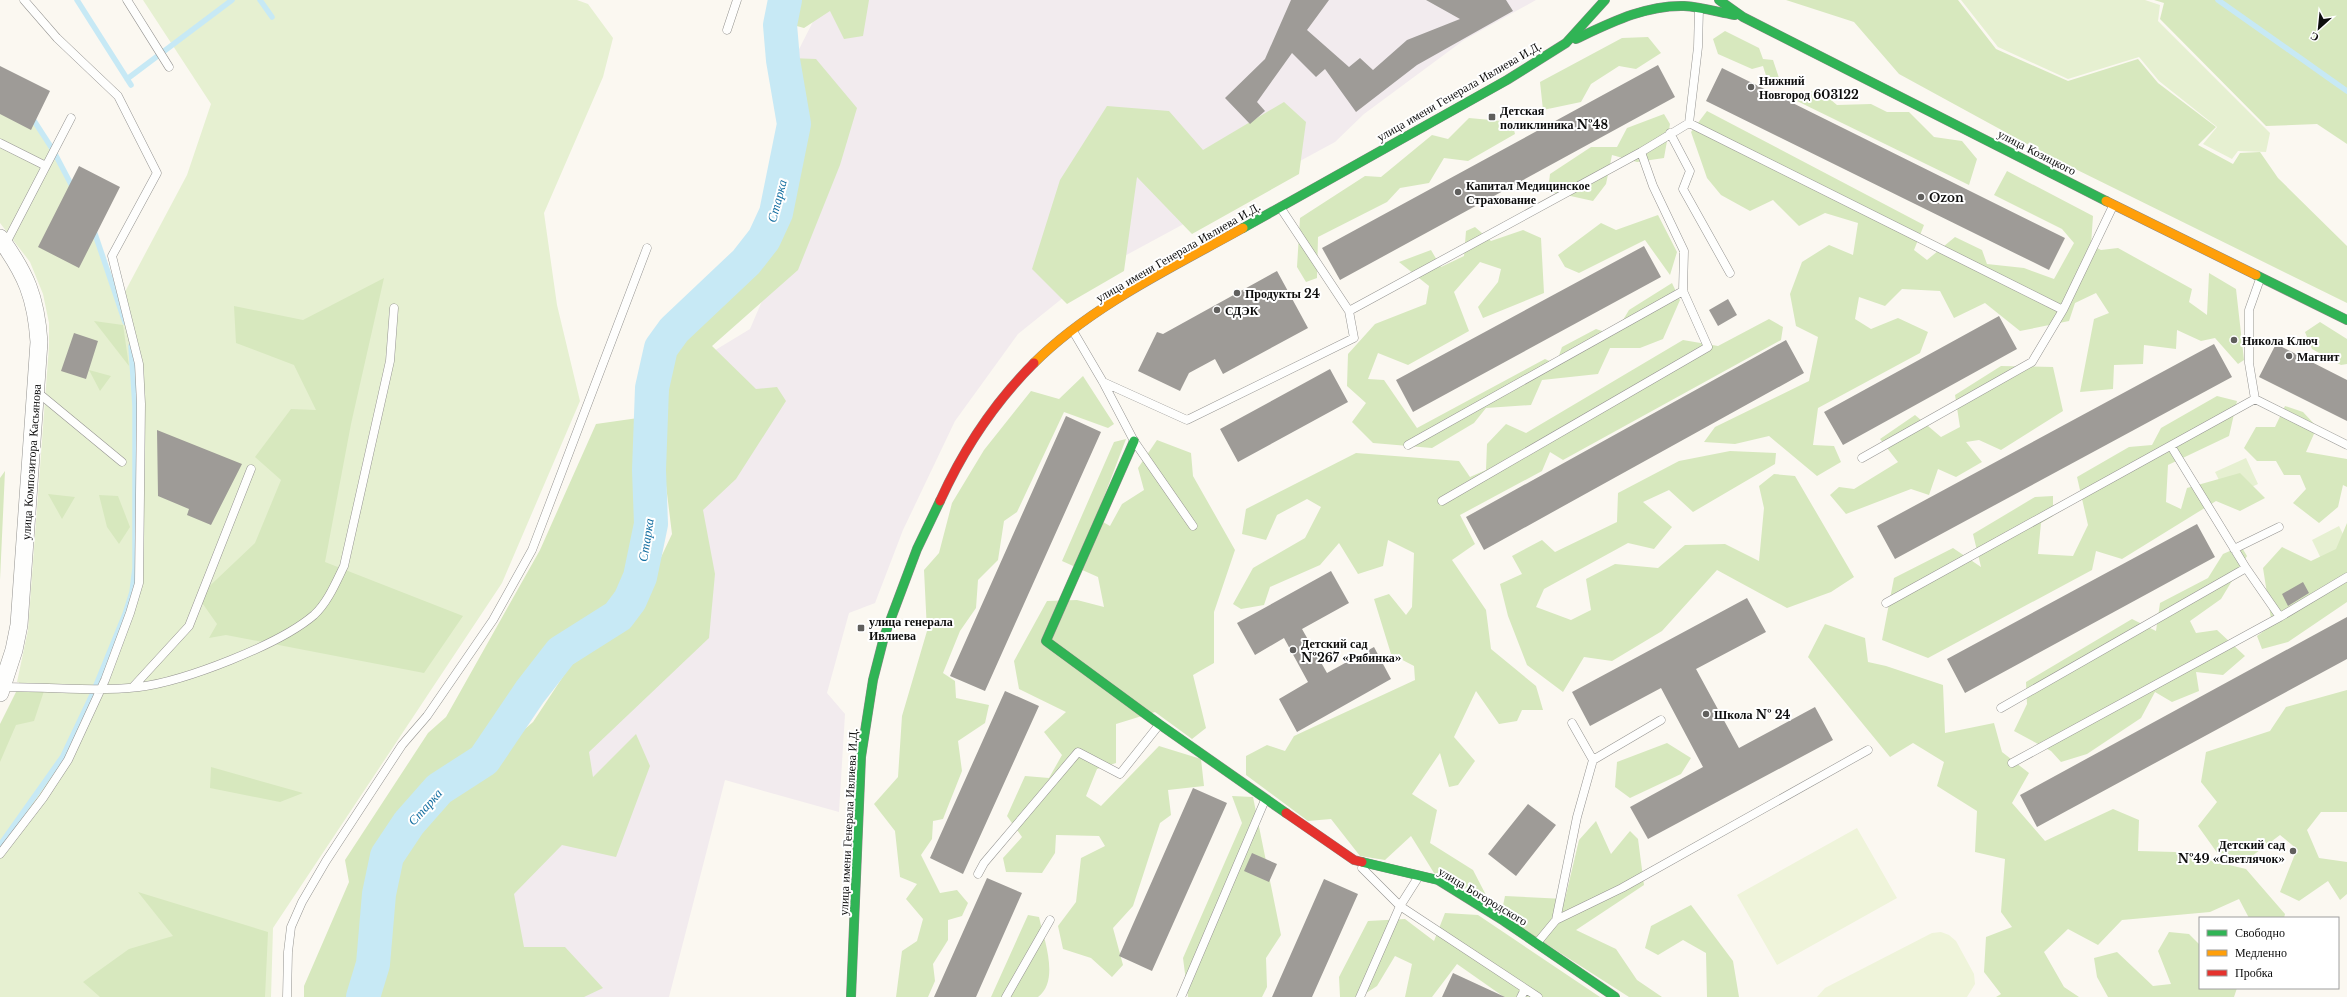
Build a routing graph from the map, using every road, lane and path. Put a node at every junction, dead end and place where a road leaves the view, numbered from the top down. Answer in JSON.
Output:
{"nodes":[{"id":1,"x":24,"y":0,"type":"edge"},
{"id":2,"x":127,"y":0,"type":"edge"},
{"id":3,"x":737,"y":0,"type":"edge"},
{"id":4,"x":1605,"y":0,"type":"edge"},
{"id":5,"x":1719,"y":0,"type":"edge"},
{"id":6,"x":1699,"y":8,"type":"junction"},
{"id":7,"x":1743,"y":17,"type":"junction"},
{"id":8,"x":727,"y":30,"type":"dead end"},
{"id":9,"x":1566,"y":43,"type":"junction"},
{"id":10,"x":169,"y":67,"type":"dead end"},
{"id":11,"x":71,"y":118,"type":"dead end"},
{"id":12,"x":1689,"y":123,"type":"junction"},
{"id":13,"x":1670,"y":133,"type":"junction"},
{"id":14,"x":0,"y":142,"type":"edge"},
{"id":15,"x":1641,"y":152,"type":"junction"},
{"id":16,"x":46,"y":166,"type":"junction"},
{"id":17,"x":2113,"y":204,"type":"junction"},
{"id":18,"x":1280,"y":206,"type":"junction"},
{"id":19,"x":3,"y":242,"type":"edge"},
{"id":20,"x":647,"y":248,"type":"dead end"},
{"id":21,"x":1730,"y":273,"type":"dead end"},
{"id":22,"x":2261,"y":278,"type":"junction"},
{"id":23,"x":1683,"y":291,"type":"junction"},
{"id":24,"x":394,"y":308,"type":"dead end"},
{"id":25,"x":2063,"y":310,"type":"junction"},
{"id":26,"x":1349,"y":311,"type":"junction"},
{"id":27,"x":2347,"y":320,"type":"edge"},
{"id":28,"x":1073,"y":330,"type":"junction"},
{"id":29,"x":1103,"y":382,"type":"junction"},
{"id":30,"x":36,"y":391,"type":"junction"},
{"id":31,"x":2256,"y":399,"type":"junction"},
{"id":32,"x":1134,"y":441,"type":"junction"},
{"id":33,"x":1408,"y":445,"type":"dead end"},
{"id":34,"x":2347,"y":445,"type":"edge"},
{"id":35,"x":2171,"y":446,"type":"junction"},
{"id":36,"x":1862,"y":458,"type":"dead end"},
{"id":37,"x":122,"y":462,"type":"dead end"},
{"id":38,"x":251,"y":469,"type":"dead end"},
{"id":39,"x":1442,"y":501,"type":"dead end"},
{"id":40,"x":1193,"y":526,"type":"dead end"},
{"id":41,"x":2279,"y":527,"type":"dead end"},
{"id":42,"x":2234,"y":549,"type":"junction"},
{"id":43,"x":2246,"y":568,"type":"junction"},
{"id":44,"x":2347,"y":577,"type":"edge"},
{"id":45,"x":1886,"y":604,"type":"dead end"},
{"id":46,"x":2280,"y":617,"type":"junction"},
{"id":47,"x":133,"y":687,"type":"junction"},
{"id":48,"x":102,"y":688,"type":"junction"},
{"id":49,"x":2,"y":690,"type":"edge"},
{"id":50,"x":2001,"y":708,"type":"dead end"},
{"id":51,"x":1661,"y":720,"type":"dead end"},
{"id":52,"x":1572,"y":723,"type":"dead end"},
{"id":53,"x":1159,"y":724,"type":"junction"},
{"id":54,"x":1868,"y":750,"type":"dead end"},
{"id":55,"x":1593,"y":760,"type":"junction"},
{"id":56,"x":2012,"y":763,"type":"dead end"},
{"id":57,"x":1266,"y":797,"type":"junction"},
{"id":58,"x":0,"y":854,"type":"edge"},
{"id":59,"x":1354,"y":860,"type":"junction"},
{"id":60,"x":978,"y":874,"type":"dead end"},
{"id":61,"x":1419,"y":875,"type":"junction"},
{"id":62,"x":1400,"y":906,"type":"junction"},
{"id":63,"x":1050,"y":920,"type":"dead end"},
{"id":64,"x":1556,"y":920,"type":"junction"},
{"id":65,"x":1537,"y":943,"type":"junction"},
{"id":66,"x":1525,"y":989,"type":"junction"},
{"id":67,"x":287,"y":997,"type":"edge"},
{"id":68,"x":851,"y":997,"type":"edge"},
{"id":69,"x":1006,"y":997,"type":"edge"},
{"id":70,"x":1181,"y":997,"type":"edge"},
{"id":71,"x":1360,"y":997,"type":"edge"},
{"id":72,"x":1521,"y":997,"type":"edge"},
{"id":73,"x":1538,"y":997,"type":"edge"},
{"id":74,"x":1615,"y":997,"type":"edge"}],
"edges":[{"from":1,"to":48,"type":"lane"},
{"from":2,"to":10,"type":"lane"},
{"from":3,"to":8,"type":"lane"},
{"from":4,"to":9,"type":"street","name":"улица имени Генерала Ивлиева И.Д."},
{"from":5,"to":7,"type":"street","name":"улица Козицкого"},
{"from":6,"to":7,"type":"street"},
{"from":6,"to":9,"type":"street"},
{"from":6,"to":12,"type":"lane"},
{"from":7,"to":17,"type":"street","name":"улица Козицкого"},
{"from":9,"to":18,"type":"street","name":"улица имени Генерала Ивлиева И.Д."},
{"from":11,"to":16,"type":"lane"},
{"from":12,"to":13,"type":"lane"},
{"from":12,"to":25,"type":"lane"},
{"from":13,"to":15,"type":"lane"},
{"from":13,"to":21,"type":"lane"},
{"from":14,"to":16,"type":"lane"},
{"from":15,"to":23,"type":"lane"},
{"from":15,"to":26,"type":"lane"},
{"from":16,"to":19,"type":"lane"},
{"from":17,"to":22,"type":"street","name":"улица Козицкого"},
{"from":17,"to":25,"type":"lane"},
{"from":18,"to":26,"type":"lane"},
{"from":18,"to":28,"type":"street","name":"улица имени Генерала Ивлиева И.Д."},
{"from":19,"to":30,"type":"street","name":"улица Композитора Касьянова"},
{"from":20,"to":67,"type":"lane"},
{"from":22,"to":27,"type":"street","name":"улица Козицкого"},
{"from":22,"to":31,"type":"lane"},
{"from":23,"to":33,"type":"lane"},
{"from":23,"to":39,"type":"lane"},
{"from":24,"to":47,"type":"lane"},
{"from":25,"to":36,"type":"lane"},
{"from":26,"to":29,"type":"lane"},
{"from":28,"to":29,"type":"lane"},
{"from":28,"to":68,"type":"street","name":"улица имени Генерала Ивлиева И.Д."},
{"from":29,"to":32,"type":"lane"},
{"from":30,"to":37,"type":"lane"},
{"from":30,"to":49,"type":"street","name":"улица Композитора Касьянова"},
{"from":31,"to":34,"type":"lane"},
{"from":31,"to":35,"type":"lane"},
{"from":32,"to":40,"type":"lane"},
{"from":32,"to":53,"type":"street","name":"улица Богородского"},
{"from":35,"to":42,"type":"lane"},
{"from":35,"to":45,"type":"lane"},
{"from":38,"to":47,"type":"lane"},
{"from":41,"to":42,"type":"lane"},
{"from":42,"to":43,"type":"lane"},
{"from":43,"to":46,"type":"lane"},
{"from":43,"to":50,"type":"lane"},
{"from":44,"to":46,"type":"lane"},
{"from":46,"to":56,"type":"lane"},
{"from":47,"to":48,"type":"lane"},
{"from":48,"to":49,"type":"lane"},
{"from":48,"to":58,"type":"lane"},
{"from":51,"to":55,"type":"lane"},
{"from":52,"to":55,"type":"lane"},
{"from":53,"to":57,"type":"street","name":"улица Богородского"},
{"from":53,"to":60,"type":"lane"},
{"from":54,"to":64,"type":"lane"},
{"from":55,"to":64,"type":"lane"},
{"from":57,"to":59,"type":"street","name":"улица Богородского"},
{"from":57,"to":70,"type":"lane"},
{"from":59,"to":61,"type":"street","name":"улица Богородского"},
{"from":59,"to":62,"type":"lane"},
{"from":61,"to":62,"type":"lane"},
{"from":61,"to":65,"type":"street","name":"улица Богородского"},
{"from":62,"to":66,"type":"lane"},
{"from":62,"to":71,"type":"lane"},
{"from":63,"to":69,"type":"lane"},
{"from":64,"to":65,"type":"lane"},
{"from":65,"to":74,"type":"street","name":"улица Богородского"},
{"from":66,"to":72,"type":"lane"},
{"from":66,"to":73,"type":"lane"}]}
